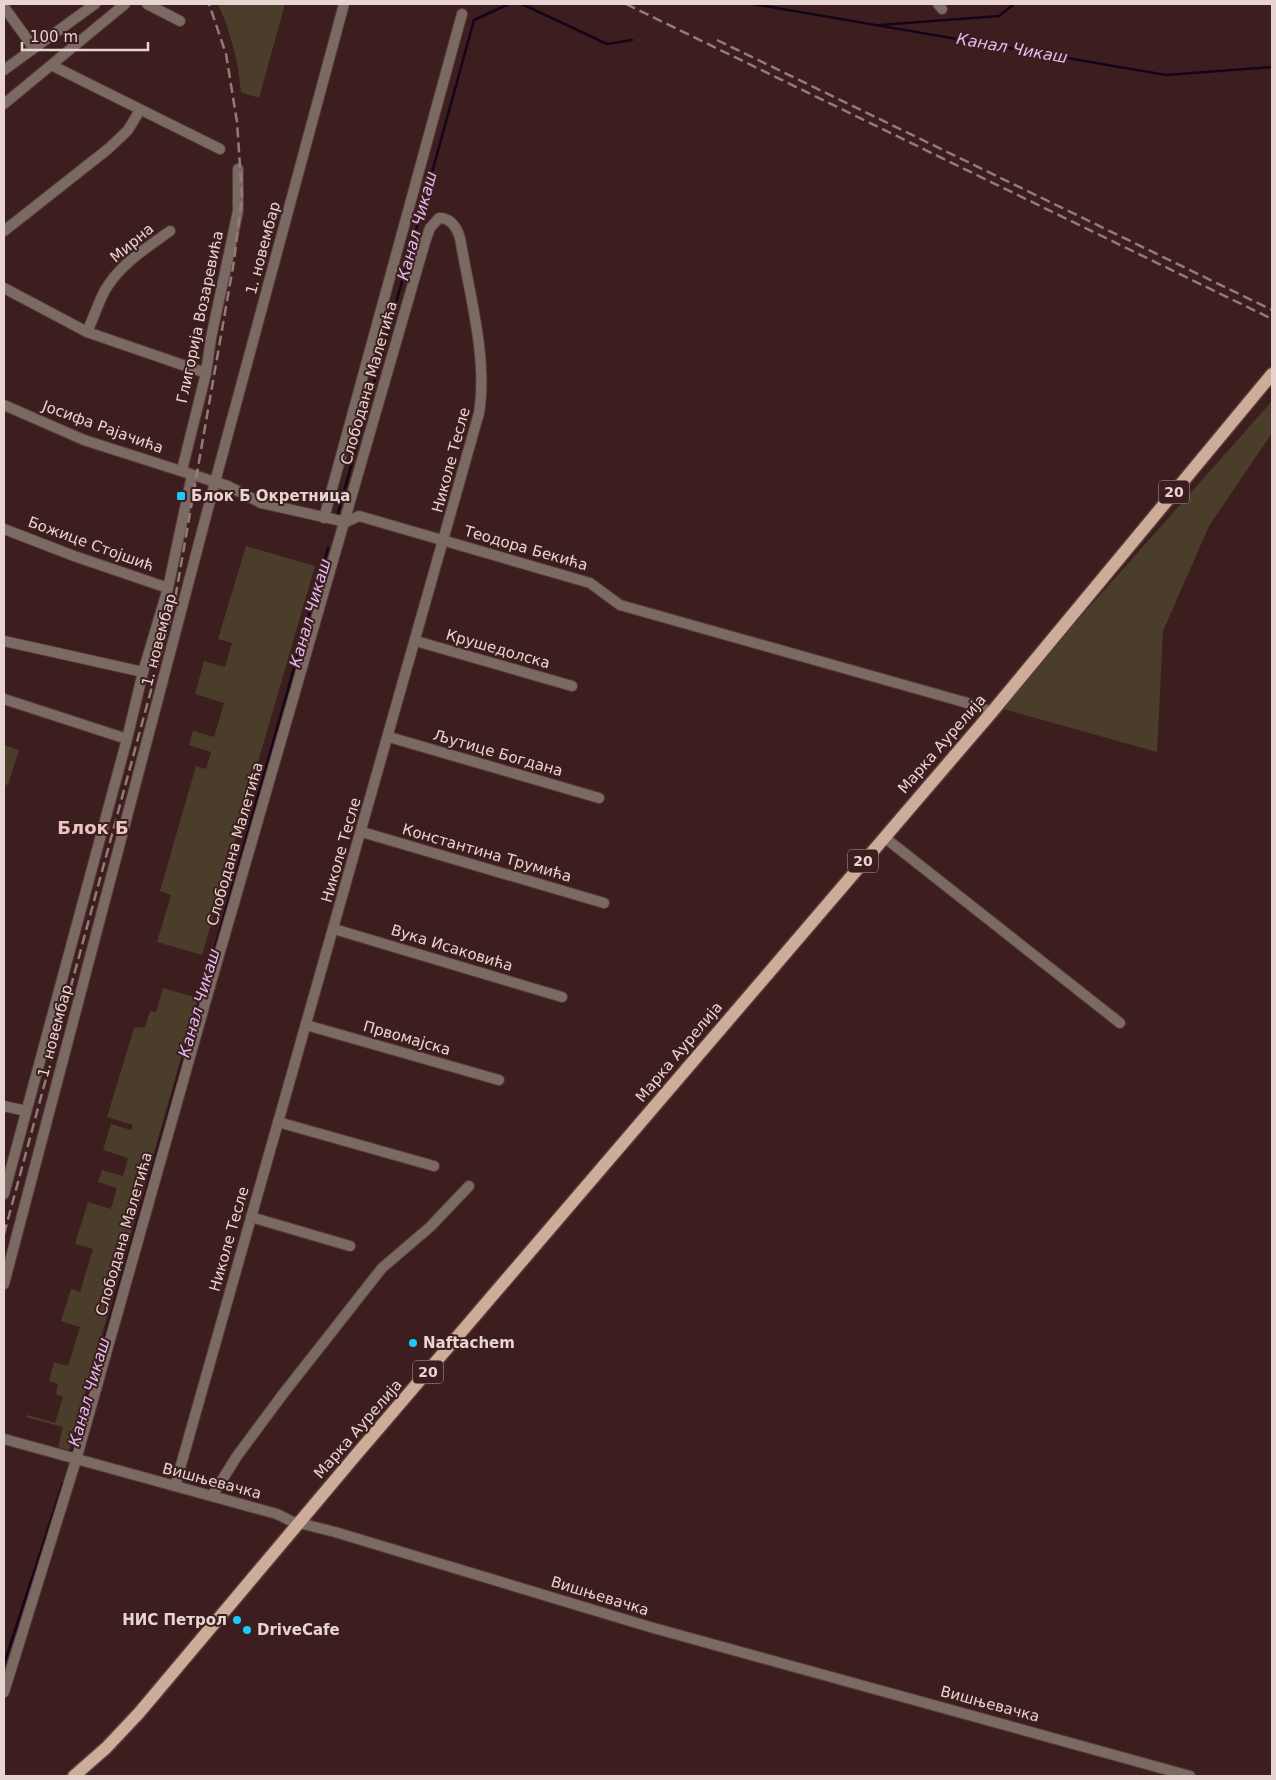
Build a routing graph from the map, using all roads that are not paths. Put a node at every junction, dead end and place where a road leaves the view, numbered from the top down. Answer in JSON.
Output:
{"nodes":[{"id":1,"x":95,"y":4,"type":"edge"},
{"id":2,"x":125,"y":4,"type":"edge"},
{"id":3,"x":147,"y":4,"type":"edge"},
{"id":4,"x":344,"y":4,"type":"edge"},
{"id":5,"x":4,"y":7,"type":"edge"},
{"id":6,"x":462,"y":14,"type":"dead end"},
{"id":7,"x":180,"y":21,"type":"dead end"},
{"id":8,"x":33,"y":47,"type":"junction"},
{"id":9,"x":53,"y":66,"type":"junction"},
{"id":10,"x":4,"y":70,"type":"edge"},
{"id":11,"x":4,"y":104,"type":"edge"},
{"id":12,"x":140,"y":110,"type":"junction"},
{"id":13,"x":220,"y":149,"type":"dead end"},
{"id":14,"x":238,"y":169,"type":"dead end"},
{"id":15,"x":448,"y":220,"type":"joint"},
{"id":16,"x":4,"y":231,"type":"edge"},
{"id":17,"x":170,"y":231,"type":"dead end"},
{"id":18,"x":4,"y":288,"type":"edge"},
{"id":19,"x":88,"y":332,"type":"junction"},
{"id":20,"x":206,"y":373,"type":"junction"},
{"id":21,"x":1272,"y":374,"type":"edge"},
{"id":22,"x":4,"y":405,"type":"edge"},
{"id":23,"x":182,"y":470,"type":"junction"},
{"id":24,"x":192,"y":475,"type":"junction"},
{"id":25,"x":215,"y":482,"type":"junction"},
{"id":26,"x":326,"y":518,"type":"junction"},
{"id":27,"x":344,"y":521,"type":"junction"},
{"id":28,"x":4,"y":529,"type":"edge"},
{"id":29,"x":445,"y":540,"type":"junction"},
{"id":30,"x":168,"y":588,"type":"junction"},
{"id":31,"x":4,"y":641,"type":"edge"},
{"id":32,"x":416,"y":641,"type":"junction"},
{"id":33,"x":143,"y":672,"type":"junction"},
{"id":34,"x":572,"y":686,"type":"dead end"},
{"id":35,"x":4,"y":699,"type":"edge"},
{"id":36,"x":992,"y":712,"type":"junction"},
{"id":37,"x":389,"y":737,"type":"junction"},
{"id":38,"x":127,"y":739,"type":"junction"},
{"id":39,"x":599,"y":798,"type":"dead end"},
{"id":40,"x":362,"y":832,"type":"junction"},
{"id":41,"x":884,"y":837,"type":"junction"},
{"id":42,"x":604,"y":903,"type":"dead end"},
{"id":43,"x":334,"y":928,"type":"junction"},
{"id":44,"x":562,"y":997,"type":"dead end"},
{"id":45,"x":1120,"y":1023,"type":"dead end"},
{"id":46,"x":306,"y":1025,"type":"junction"},
{"id":47,"x":498,"y":1080,"type":"dead end"},
{"id":48,"x":4,"y":1106,"type":"edge"},
{"id":49,"x":26,"y":1111,"type":"junction"},
{"id":50,"x":278,"y":1122,"type":"junction"},
{"id":51,"x":434,"y":1166,"type":"dead end"},
{"id":52,"x":469,"y":1186,"type":"dead end"},
{"id":53,"x":4,"y":1194,"type":"edge"},
{"id":54,"x":251,"y":1217,"type":"junction"},
{"id":55,"x":350,"y":1246,"type":"dead end"},
{"id":56,"x":4,"y":1284,"type":"edge"},
{"id":57,"x":4,"y":1439,"type":"edge"},
{"id":58,"x":76,"y":1460,"type":"junction"},
{"id":59,"x":175,"y":1486,"type":"junction"},
{"id":60,"x":212,"y":1496,"type":"junction"},
{"id":61,"x":299,"y":1523,"type":"junction"},
{"id":62,"x":4,"y":1692,"type":"edge"},
{"id":63,"x":106,"y":1748,"type":"junction"},
{"id":64,"x":74,"y":1776,"type":"edge"},
{"id":65,"x":85,"y":1776,"type":"edge"},
{"id":66,"x":1190,"y":1776,"type":"edge"}],
"edges":[{"from":1,"to":8,"type":"street"},
{"from":2,"to":9,"type":"street"},
{"from":3,"to":7,"type":"street"},
{"from":4,"to":25,"type":"street","name":"1. новембар"},
{"from":5,"to":8,"type":"street"},
{"from":6,"to":26,"type":"street","name":"Слободана Малетића"},
{"from":8,"to":10,"type":"street"},
{"from":9,"to":11,"type":"street"},
{"from":9,"to":12,"type":"street"},
{"from":12,"to":13,"type":"street"},
{"from":12,"to":16,"type":"street"},
{"from":14,"to":20,"type":"street","name":"Глигорија Возаревића"},
{"from":15,"to":27,"type":"street","name":"Слободана Малетића"},
{"from":15,"to":29,"type":"street","name":"Николе Тесле"},
{"from":17,"to":19,"type":"street","name":"Мирна"},
{"from":18,"to":19,"type":"street"},
{"from":19,"to":20,"type":"street"},
{"from":20,"to":23,"type":"street","name":"Глигорија Возаревића"},
{"from":21,"to":36,"type":"main road","name":"Марка Аурелија","number":"20"},
{"from":22,"to":23,"type":"street","name":"Јосифа Рајачића"},
{"from":23,"to":24,"type":"street","name":"Јосифа Рајачића"},
{"from":24,"to":25,"type":"street","name":"Теодора Бекића"},
{"from":24,"to":30,"type":"street","name":"1. новембар"},
{"from":25,"to":26,"type":"street","name":"Теодора Бекића"},
{"from":25,"to":56,"type":"street","name":"1. новембар"},
{"from":26,"to":27,"type":"street","name":"Теодора Бекића"},
{"from":27,"to":29,"type":"street","name":"Теодора Бекића"},
{"from":27,"to":58,"type":"street","name":"Слободана Малетића"},
{"from":28,"to":30,"type":"street","name":"Божице Стојшић"},
{"from":29,"to":32,"type":"street","name":"Николе Тесле"},
{"from":29,"to":36,"type":"street","name":"Теодора Бекића"},
{"from":30,"to":33,"type":"street","name":"1. новембар"},
{"from":31,"to":33,"type":"street"},
{"from":32,"to":34,"type":"street","name":"Крушедолска"},
{"from":32,"to":37,"type":"street","name":"Николе Тесле"},
{"from":33,"to":38,"type":"street","name":"1. новембар"},
{"from":35,"to":38,"type":"street"},
{"from":36,"to":41,"type":"main road","name":"Марка Аурелија","number":"20"},
{"from":37,"to":39,"type":"street","name":"Љутице Богдана"},
{"from":37,"to":40,"type":"street","name":"Николе Тесле"},
{"from":38,"to":49,"type":"street","name":"1. новембар"},
{"from":40,"to":42,"type":"street","name":"Константина Трумића"},
{"from":40,"to":43,"type":"street","name":"Николе Тесле"},
{"from":41,"to":45,"type":"street"},
{"from":41,"to":61,"type":"main road","name":"Марка Аурелија","number":"20"},
{"from":43,"to":44,"type":"street","name":"Вука Исаковића"},
{"from":43,"to":46,"type":"street","name":"Николе Тесле"},
{"from":46,"to":47,"type":"street","name":"Првомајска"},
{"from":46,"to":50,"type":"street","name":"Николе Тесле"},
{"from":48,"to":49,"type":"street"},
{"from":49,"to":53,"type":"street","name":"1. новембар"},
{"from":50,"to":51,"type":"street"},
{"from":50,"to":54,"type":"street","name":"Николе Тесле"},
{"from":52,"to":60,"type":"street"},
{"from":54,"to":55,"type":"street"},
{"from":54,"to":59,"type":"street","name":"Николе Тесле"},
{"from":57,"to":58,"type":"street","name":"Вишњевачка"},
{"from":58,"to":59,"type":"street","name":"Вишњевачка"},
{"from":58,"to":62,"type":"street","name":"Слободана Малетића"},
{"from":59,"to":60,"type":"street","name":"Вишњевачка"},
{"from":60,"to":61,"type":"street","name":"Вишњевачка"},
{"from":61,"to":63,"type":"main road","name":"Марка Аурелија","number":"20"},
{"from":61,"to":66,"type":"street","name":"Вишњевачка"},
{"from":63,"to":64,"type":"main road","name":"Марка Аурелија","number":"20"},
{"from":63,"to":65,"type":"main road","name":"Марка Аурелија","number":"20"}]}
